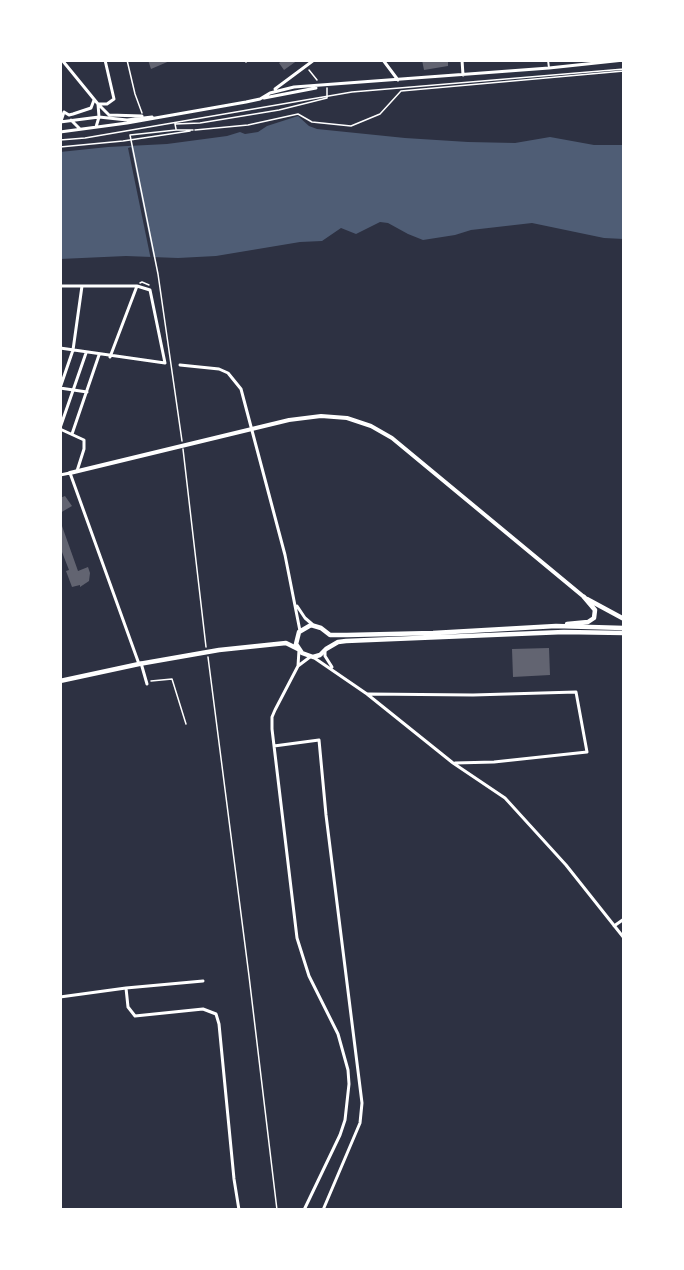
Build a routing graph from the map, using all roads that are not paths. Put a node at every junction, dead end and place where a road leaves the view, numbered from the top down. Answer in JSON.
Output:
{"nodes":[{"id":1,"x":62,"y":60,"type":"edge"},
{"id":2,"x":314,"y":60,"type":"edge"},
{"id":3,"x":383,"y":60,"type":"edge"},
{"id":4,"x":462,"y":60,"type":"edge"},
{"id":5,"x":548,"y":60,"type":"edge"},
{"id":6,"x":624,"y":60,"type":"edge"},
{"id":7,"x":105,"y":61,"type":"edge"},
{"id":8,"x":549,"y":68,"type":"junction"},
{"id":9,"x":463,"y":75,"type":"junction"},
{"id":10,"x":291,"y":77,"type":"junction"},
{"id":11,"x":398,"y":80,"type":"junction"},
{"id":12,"x":327,"y":86,"type":"junction"},
{"id":13,"x":295,"y":87,"type":"junction"},
{"id":14,"x":270,"y":93,"type":"junction"},
{"id":15,"x":94,"y":99,"type":"junction"},
{"id":16,"x":260,"y":99,"type":"junction"},
{"id":17,"x":98,"y":104,"type":"junction"},
{"id":18,"x":60,"y":107,"type":"edge"},
{"id":19,"x":64,"y":112,"type":"junction"},
{"id":20,"x":99,"y":117,"type":"junction"},
{"id":21,"x":143,"y":119,"type":"junction"},
{"id":22,"x":70,"y":120,"type":"junction"},
{"id":23,"x":60,"y":122,"type":"edge"},
{"id":24,"x":96,"y":127,"type":"junction"},
{"id":25,"x":80,"y":129,"type":"junction"},
{"id":26,"x":60,"y":132,"type":"edge"},
{"id":27,"x":60,"y":286,"type":"edge"},
{"id":28,"x":82,"y":286,"type":"junction"},
{"id":29,"x":137,"y":286,"type":"junction"},
{"id":30,"x":60,"y":348,"type":"edge"},
{"id":31,"x":73,"y":350,"type":"junction"},
{"id":32,"x":86,"y":352,"type":"junction"},
{"id":33,"x":99,"y":355,"type":"junction"},
{"id":34,"x":110,"y":357,"type":"junction"},
{"id":35,"x":180,"y":365,"type":"dead end"},
{"id":36,"x":60,"y":388,"type":"edge"},
{"id":37,"x":73,"y":389,"type":"junction"},
{"id":38,"x":87,"y":392,"type":"junction"},
{"id":39,"x":253,"y":428,"type":"junction"},
{"id":40,"x":60,"y":429,"type":"edge"},
{"id":41,"x":72,"y":434,"type":"junction"},
{"id":42,"x":77,"y":471,"type":"junction"},
{"id":43,"x":70,"y":473,"type":"junction"},
{"id":44,"x":60,"y":475,"type":"edge"},
{"id":45,"x":584,"y":597,"type":"junction"},
{"id":46,"x":296,"y":605,"type":"junction"},
{"id":47,"x":624,"y":619,"type":"edge"},
{"id":48,"x":315,"y":626,"type":"junction"},
{"id":49,"x":556,"y":626,"type":"junction"},
{"id":50,"x":624,"y":628,"type":"edge"},
{"id":51,"x":324,"y":631,"type":"junction"},
{"id":52,"x":299,"y":632,"type":"junction"},
{"id":53,"x":624,"y":633,"type":"edge"},
{"id":54,"x":286,"y":643,"type":"junction"},
{"id":55,"x":299,"y":650,"type":"junction"},
{"id":56,"x":326,"y":650,"type":"junction"},
{"id":57,"x":312,"y":657,"type":"junction"},
{"id":58,"x":140,"y":663,"type":"junction"},
{"id":59,"x":298,"y":666,"type":"junction"},
{"id":60,"x":333,"y":669,"type":"junction"},
{"id":61,"x":60,"y":681,"type":"edge"},
{"id":62,"x":147,"y":684,"type":"road end"},
{"id":63,"x":367,"y":694,"type":"junction"},
{"id":64,"x":274,"y":746,"type":"junction"},
{"id":65,"x":453,"y":763,"type":"junction"},
{"id":66,"x":624,"y":919,"type":"edge"},
{"id":67,"x":614,"y":926,"type":"junction"},
{"id":68,"x":624,"y":938,"type":"edge"},
{"id":69,"x":204,"y":981,"type":"dead end"},
{"id":70,"x":126,"y":988,"type":"junction"},
{"id":71,"x":60,"y":997,"type":"edge"},
{"id":72,"x":239,"y":1210,"type":"edge"},
{"id":73,"x":304,"y":1210,"type":"edge"},
{"id":74,"x":323,"y":1210,"type":"edge"}],
"edges":[{"from":1,"to":15,"type":"street"},
{"from":2,"to":10,"type":"street"},
{"from":3,"to":11,"type":"street"},
{"from":4,"to":9,"type":"street"},
{"from":5,"to":8,"type":"street"},
{"from":6,"to":8,"type":"street"},
{"from":7,"to":17,"type":"street"},
{"from":8,"to":9,"type":"street"},
{"from":9,"to":11,"type":"street"},
{"from":10,"to":13,"type":"street"},
{"from":10,"to":14,"type":"street"},
{"from":11,"to":12,"type":"street"},
{"from":12,"to":13,"type":"street"},
{"from":12,"to":16,"type":"street"},
{"from":13,"to":14,"type":"street"},
{"from":14,"to":16,"type":"street"},
{"from":15,"to":17,"type":"street"},
{"from":15,"to":19,"type":"street"},
{"from":16,"to":21,"type":"street"},
{"from":17,"to":20,"type":"street"},
{"from":17,"to":21,"type":"street"},
{"from":18,"to":19,"type":"street"},
{"from":19,"to":22,"type":"street"},
{"from":19,"to":23,"type":"street"},
{"from":20,"to":21,"type":"street"},
{"from":20,"to":22,"type":"street"},
{"from":20,"to":24,"type":"street"},
{"from":21,"to":24,"type":"street"},
{"from":22,"to":23,"type":"street"},
{"from":22,"to":25,"type":"street"},
{"from":24,"to":25,"type":"street"},
{"from":25,"to":26,"type":"street"},
{"from":27,"to":28,"type":"street"},
{"from":28,"to":29,"type":"street"},
{"from":28,"to":31,"type":"street"},
{"from":29,"to":34,"type":"street"},
{"from":29,"to":34,"type":"street"},
{"from":30,"to":31,"type":"street"},
{"from":31,"to":32,"type":"street"},
{"from":31,"to":36,"type":"street"},
{"from":32,"to":33,"type":"street"},
{"from":32,"to":37,"type":"street"},
{"from":33,"to":34,"type":"street"},
{"from":33,"to":38,"type":"street"},
{"from":35,"to":39,"type":"street"},
{"from":36,"to":37,"type":"street"},
{"from":37,"to":38,"type":"street"},
{"from":37,"to":40,"type":"street"},
{"from":38,"to":41,"type":"street"},
{"from":39,"to":42,"type":"street"},
{"from":39,"to":45,"type":"street"},
{"from":39,"to":46,"type":"street"},
{"from":40,"to":41,"type":"street"},
{"from":41,"to":42,"type":"street"},
{"from":42,"to":43,"type":"street"},
{"from":43,"to":44,"type":"street"},
{"from":43,"to":58,"type":"street"},
{"from":45,"to":47,"type":"main road"},
{"from":45,"to":49,"type":"main road"},
{"from":46,"to":48,"type":"street"},
{"from":46,"to":52,"type":"street"},
{"from":48,"to":51,"type":"main road"},
{"from":48,"to":52,"type":"main road"},
{"from":49,"to":50,"type":"main road"},
{"from":49,"to":51,"type":"main road"},
{"from":51,"to":56,"type":"main road"},
{"from":52,"to":54,"type":"main road"},
{"from":52,"to":55,"type":"main road"},
{"from":53,"to":56,"type":"main road"},
{"from":54,"to":55,"type":"main road"},
{"from":54,"to":58,"type":"main road"},
{"from":55,"to":57,"type":"main road"},
{"from":55,"to":59,"type":"street"},
{"from":56,"to":57,"type":"main road"},
{"from":56,"to":60,"type":"street"},
{"from":57,"to":59,"type":"street"},
{"from":57,"to":60,"type":"street"},
{"from":58,"to":61,"type":"main road"},
{"from":58,"to":62,"type":"street"},
{"from":59,"to":64,"type":"street"},
{"from":60,"to":63,"type":"street"},
{"from":63,"to":65,"type":"street"},
{"from":63,"to":65,"type":"street"},
{"from":64,"to":73,"type":"street"},
{"from":64,"to":74,"type":"street"},
{"from":65,"to":67,"type":"street"},
{"from":66,"to":67,"type":"street"},
{"from":67,"to":68,"type":"street"},
{"from":69,"to":70,"type":"street"},
{"from":70,"to":71,"type":"street"},
{"from":70,"to":72,"type":"street"}]}
